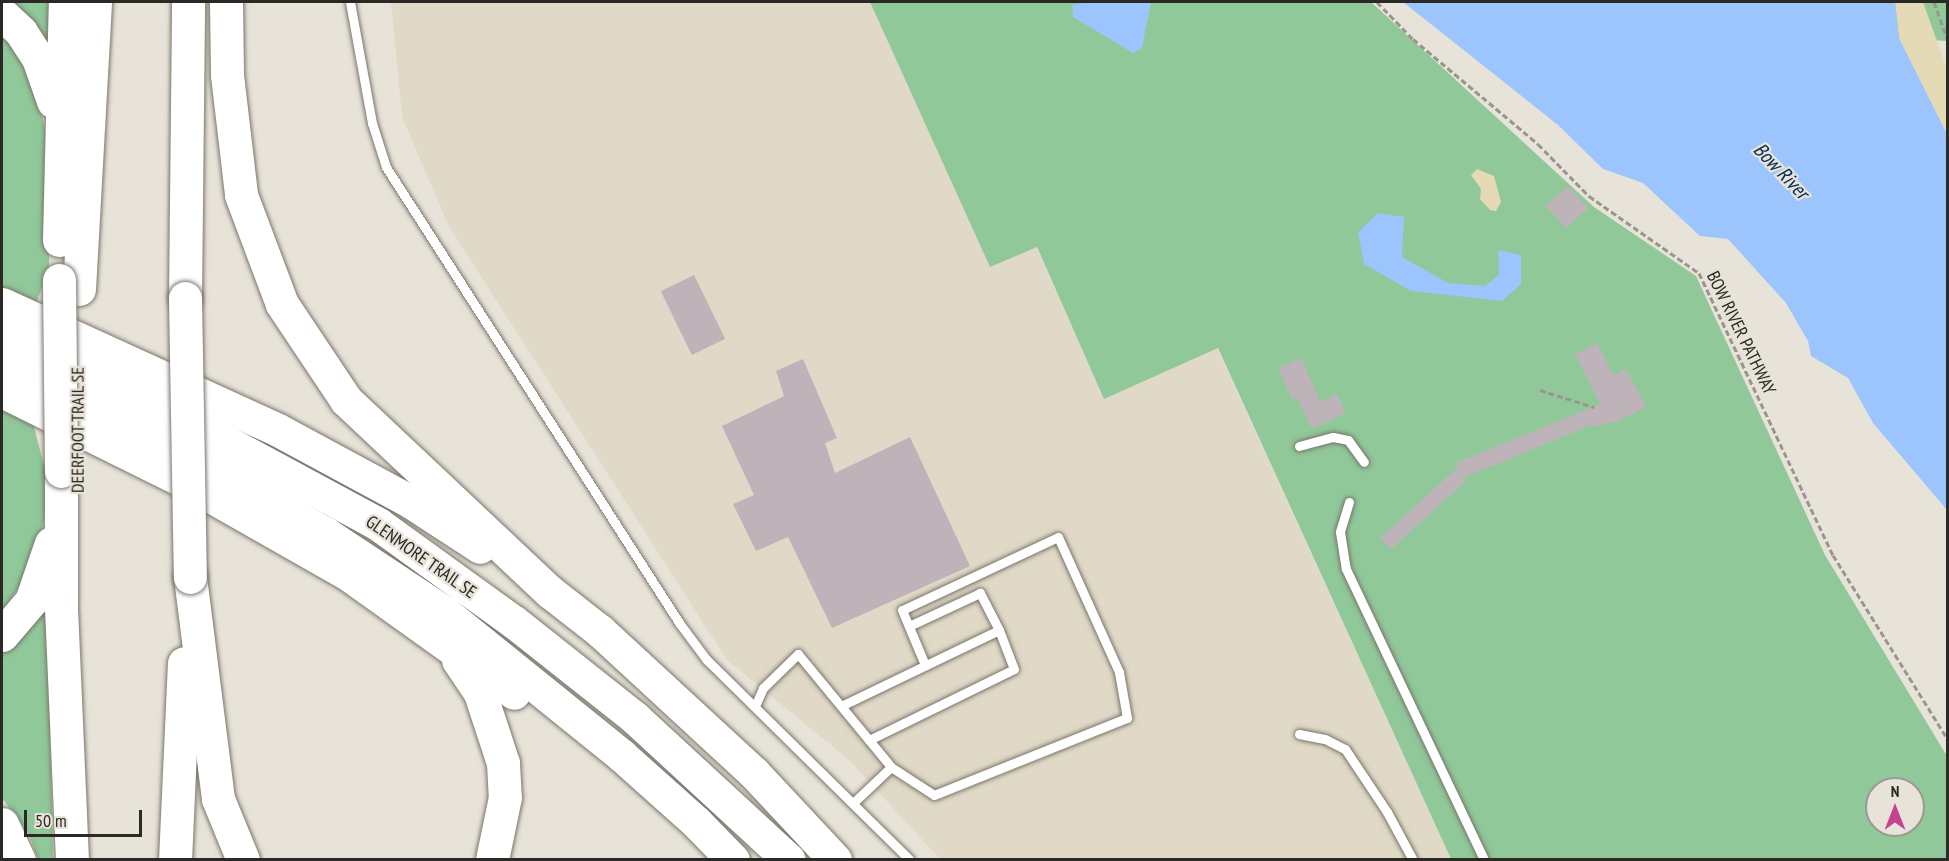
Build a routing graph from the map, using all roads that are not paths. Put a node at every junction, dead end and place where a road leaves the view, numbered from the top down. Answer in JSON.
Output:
{"nodes":[{"id":1,"x":65,"y":2,"type":"edge"},
{"id":2,"x":95,"y":2,"type":"edge"},
{"id":3,"x":188,"y":2,"type":"edge"},
{"id":4,"x":226,"y":2,"type":"edge"},
{"id":5,"x":350,"y":2,"type":"edge"},
{"id":6,"x":2,"y":14,"type":"edge"},
{"id":7,"x":60,"y":125,"type":"junction"},
{"id":8,"x":69,"y":284,"type":"junction"},
{"id":9,"x":2,"y":304,"type":"edge"},
{"id":10,"x":2,"y":332,"type":"edge"},
{"id":11,"x":2,"y":364,"type":"edge"},
{"id":12,"x":2,"y":391,"type":"edge"},
{"id":13,"x":1299,"y":446,"type":"dead end"},
{"id":14,"x":1364,"y":462,"type":"dead end"},
{"id":15,"x":69,"y":474,"type":"junction"},
{"id":16,"x":1349,"y":502,"type":"dead end"},
{"id":17,"x":58,"y":518,"type":"junction"},
{"id":18,"x":190,"y":577,"type":"junction"},
{"id":19,"x":550,"y":592,"type":"junction"},
{"id":20,"x":909,"y":626,"type":"junction"},
{"id":21,"x":999,"y":630,"type":"junction"},
{"id":22,"x":2,"y":635,"type":"edge"},
{"id":23,"x":447,"y":644,"type":"junction"},
{"id":24,"x":925,"y":666,"type":"junction"},
{"id":25,"x":755,"y":706,"type":"junction"},
{"id":26,"x":841,"y":706,"type":"junction"},
{"id":27,"x":1299,"y":734,"type":"dead end"},
{"id":28,"x":869,"y":740,"type":"junction"},
{"id":29,"x":891,"y":767,"type":"junction"},
{"id":30,"x":853,"y":803,"type":"junction"},
{"id":31,"x":696,"y":822,"type":"junction"},
{"id":32,"x":2,"y":824,"type":"edge"},
{"id":33,"x":19,"y":860,"type":"edge"},
{"id":34,"x":74,"y":860,"type":"edge"},
{"id":35,"x":175,"y":860,"type":"edge"},
{"id":36,"x":243,"y":860,"type":"edge"},
{"id":37,"x":492,"y":860,"type":"edge"},
{"id":38,"x":732,"y":860,"type":"edge"},
{"id":39,"x":789,"y":860,"type":"edge"},
{"id":40,"x":835,"y":860,"type":"edge"},
{"id":41,"x":910,"y":860,"type":"edge"},
{"id":42,"x":1413,"y":860,"type":"edge"},
{"id":43,"x":1484,"y":860,"type":"edge"}],
"edges":[{"from":1,"to":7,"type":"highway"},
{"from":2,"to":8,"type":"highway"},
{"from":3,"to":18,"type":"highway","bridge":true},
{"from":4,"to":19,"type":"highway"},
{"from":5,"to":25,"type":"lane"},
{"from":6,"to":7,"type":"highway"},
{"from":7,"to":8,"type":"highway"},
{"from":8,"to":15,"type":"highway","bridge":true},
{"from":9,"to":19,"type":"highway"},
{"from":10,"to":39,"type":"highway","name":"GLENMORE TRAIL SE"},
{"from":11,"to":31,"type":"highway","name":"GLENMORE TRAIL SE"},
{"from":12,"to":23,"type":"highway"},
{"from":13,"to":14,"type":"lane"},
{"from":15,"to":17,"type":"highway"},
{"from":15,"to":34,"type":"highway","name":"DEERFOOT TRAIL SE"},
{"from":16,"to":43,"type":"lane"},
{"from":17,"to":22,"type":"highway"},
{"from":17,"to":34,"type":"highway"},
{"from":18,"to":35,"type":"highway"},
{"from":18,"to":36,"type":"highway"},
{"from":19,"to":40,"type":"highway"},
{"from":20,"to":21,"type":"lane"},
{"from":20,"to":24,"type":"lane"},
{"from":20,"to":29,"type":"lane"},
{"from":21,"to":24,"type":"lane"},
{"from":21,"to":28,"type":"lane"},
{"from":23,"to":31,"type":"highway"},
{"from":23,"to":37,"type":"highway"},
{"from":24,"to":26,"type":"lane"},
{"from":25,"to":26,"type":"lane"},
{"from":25,"to":30,"type":"lane"},
{"from":26,"to":28,"type":"lane"},
{"from":27,"to":42,"type":"lane"},
{"from":28,"to":29,"type":"lane"},
{"from":29,"to":30,"type":"lane"},
{"from":30,"to":41,"type":"lane"},
{"from":31,"to":38,"type":"highway","name":"GLENMORE TRAIL SE"},
{"from":32,"to":33,"type":"highway"}]}
